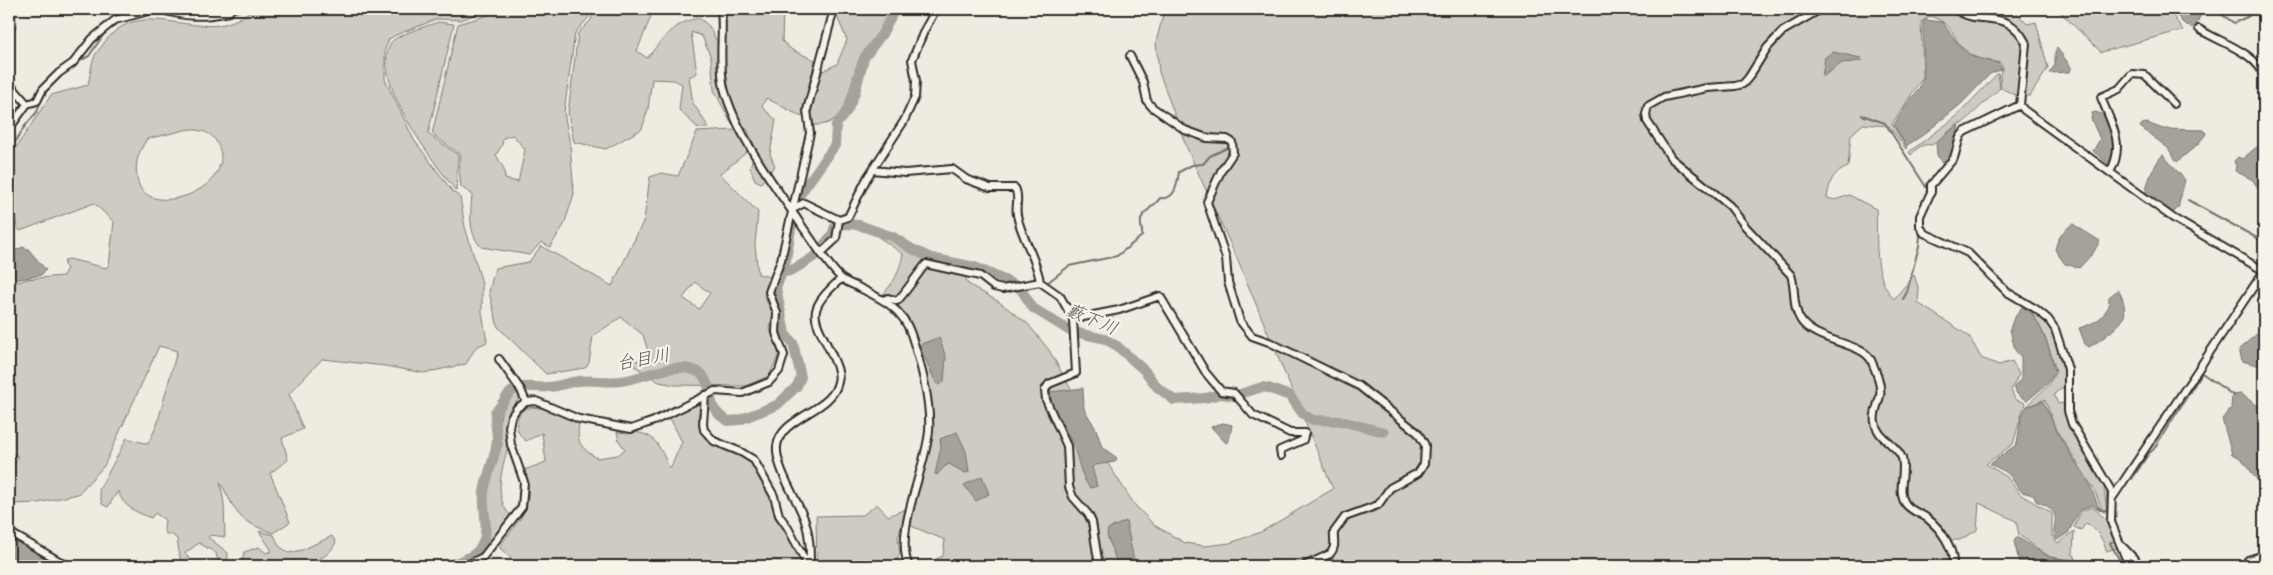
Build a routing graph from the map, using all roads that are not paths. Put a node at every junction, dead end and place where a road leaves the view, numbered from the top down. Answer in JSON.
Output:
{"nodes":[{"id":1,"x":158,"y":9,"type":"edge"},
{"id":2,"x":231,"y":9,"type":"edge"},
{"id":3,"x":721,"y":9,"type":"edge"},
{"id":4,"x":834,"y":9,"type":"edge"},
{"id":5,"x":936,"y":9,"type":"edge"},
{"id":6,"x":1821,"y":9,"type":"edge"},
{"id":7,"x":1955,"y":9,"type":"edge"},
{"id":8,"x":2199,"y":29,"type":"dead end"},
{"id":9,"x":1130,"y":56,"type":"dead end"},
{"id":10,"x":2264,"y":76,"type":"edge"},
{"id":11,"x":9,"y":83,"type":"edge"},
{"id":12,"x":27,"y":104,"type":"junction"},
{"id":13,"x":2174,"y":104,"type":"dead end"},
{"id":14,"x":2020,"y":105,"type":"junction"},
{"id":15,"x":9,"y":129,"type":"edge"},
{"id":16,"x":872,"y":170,"type":"junction"},
{"id":17,"x":2110,"y":172,"type":"junction"},
{"id":18,"x":792,"y":210,"type":"junction"},
{"id":19,"x":839,"y":223,"type":"junction"},
{"id":20,"x":821,"y":253,"type":"junction"},
{"id":21,"x":2264,"y":271,"type":"edge"},
{"id":22,"x":841,"y":279,"type":"junction"},
{"id":23,"x":1040,"y":282,"type":"junction"},
{"id":24,"x":883,"y":300,"type":"junction"},
{"id":25,"x":1073,"y":319,"type":"junction"},
{"id":26,"x":499,"y":358,"type":"dead end"},
{"id":27,"x":710,"y":393,"type":"junction"},
{"id":28,"x":526,"y":402,"type":"junction"},
{"id":29,"x":1281,"y":456,"type":"dead end"},
{"id":30,"x":2113,"y":497,"type":"junction"},
{"id":31,"x":9,"y":532,"type":"edge"},
{"id":32,"x":2120,"y":544,"type":"junction"},
{"id":33,"x":2264,"y":555,"type":"edge"},
{"id":34,"x":68,"y":566,"type":"edge"},
{"id":35,"x":465,"y":566,"type":"edge"},
{"id":36,"x":809,"y":566,"type":"edge"},
{"id":37,"x":909,"y":566,"type":"edge"},
{"id":38,"x":1100,"y":566,"type":"edge"},
{"id":39,"x":1304,"y":566,"type":"edge"},
{"id":40,"x":1953,"y":566,"type":"edge"},
{"id":41,"x":2129,"y":566,"type":"edge"},
{"id":42,"x":2141,"y":566,"type":"edge"},
{"id":43,"x":2245,"y":566,"type":"edge"}],
"edges":[{"from":1,"to":2,"type":"street"},
{"from":1,"to":12,"type":"street"},
{"from":3,"to":18,"type":"street"},
{"from":4,"to":18,"type":"street"},
{"from":5,"to":16,"type":"street"},
{"from":6,"to":40,"type":"street"},
{"from":7,"to":14,"type":"street"},
{"from":8,"to":10,"type":"street"},
{"from":9,"to":39,"type":"street"},
{"from":11,"to":12,"type":"street"},
{"from":12,"to":15,"type":"street"},
{"from":13,"to":17,"type":"street"},
{"from":14,"to":17,"type":"street"},
{"from":14,"to":30,"type":"street"},
{"from":16,"to":19,"type":"street"},
{"from":16,"to":23,"type":"street"},
{"from":17,"to":21,"type":"street"},
{"from":18,"to":19,"type":"street"},
{"from":18,"to":20,"type":"street"},
{"from":18,"to":27,"type":"street"},
{"from":19,"to":20,"type":"street"},
{"from":20,"to":22,"type":"street"},
{"from":21,"to":30,"type":"street"},
{"from":22,"to":24,"type":"street"},
{"from":22,"to":36,"type":"street"},
{"from":23,"to":24,"type":"street"},
{"from":23,"to":25,"type":"street"},
{"from":24,"to":37,"type":"street"},
{"from":25,"to":29,"type":"street"},
{"from":25,"to":38,"type":"street"},
{"from":26,"to":28,"type":"street"},
{"from":27,"to":28,"type":"street"},
{"from":27,"to":36,"type":"street"},
{"from":28,"to":35,"type":"street"},
{"from":30,"to":32,"type":"street"},
{"from":31,"to":34,"type":"street"},
{"from":32,"to":41,"type":"street"},
{"from":32,"to":42,"type":"street"},
{"from":33,"to":43,"type":"street"}]}
